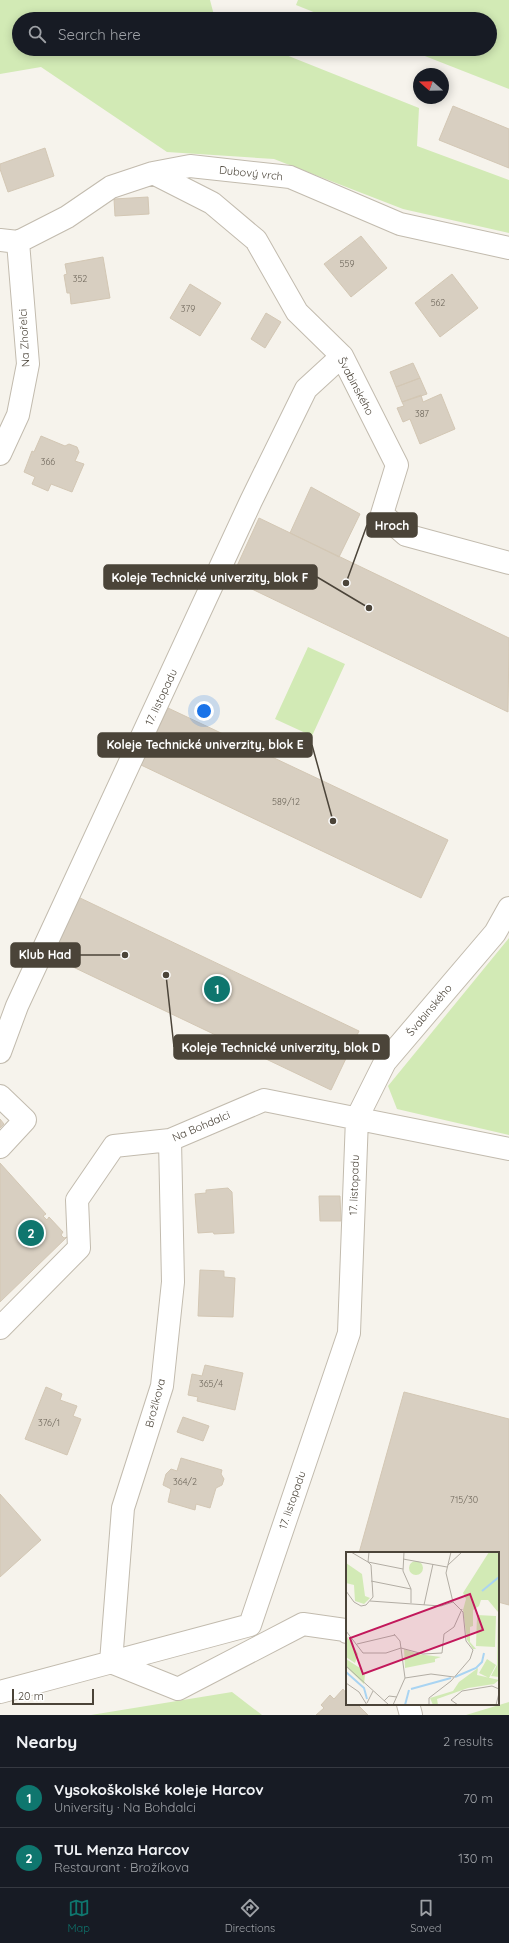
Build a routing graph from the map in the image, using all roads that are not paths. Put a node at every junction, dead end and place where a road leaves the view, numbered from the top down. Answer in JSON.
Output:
{"nodes":[{"id":1,"x":153,"y":173,"type":"junction"},
{"id":2,"x":9,"y":241,"type":"edge"},
{"id":3,"x":509,"y":248,"type":"edge"},
{"id":4,"x":342,"y":356,"type":"junction"},
{"id":5,"x":0,"y":454,"type":"edge"},
{"id":6,"x":509,"y":563,"type":"edge"},
{"id":7,"x":509,"y":908,"type":"edge"},
{"id":8,"x":0,"y":1052,"type":"edge"},
{"id":9,"x":0,"y":1096,"type":"edge"},
{"id":10,"x":357,"y":1118,"type":"junction"},
{"id":11,"x":160,"y":1141,"type":"junction"},
{"id":12,"x":0,"y":1147,"type":"edge"},
{"id":13,"x":509,"y":1149,"type":"edge"},
{"id":14,"x":0,"y":1328,"type":"edge"},
{"id":15,"x":346,"y":1631,"type":"edge"},
{"id":16,"x":111,"y":1662,"type":"junction"},
{"id":17,"x":0,"y":1692,"type":"edge"},
{"id":18,"x":408,"y":1705,"type":"edge"},
{"id":19,"x":411,"y":1715,"type":"edge"}],
"edges":[{"from":1,"to":2,"type":"street","name":"Dubový vrch"},
{"from":1,"to":3,"type":"street","name":"Dubový vrch"},
{"from":1,"to":4,"type":"street","name":"Švabinského"},
{"from":2,"to":5,"type":"street","name":"Na Zhořelci"},
{"from":4,"to":6,"type":"street","name":"Švabinského"},
{"from":4,"to":8,"type":"street","name":"17. listopadu"},
{"from":7,"to":10,"type":"street","name":"Švabinského"},
{"from":9,"to":12,"type":"street"},
{"from":10,"to":11,"type":"street","name":"Na Bohdalci"},
{"from":10,"to":13,"type":"street","name":"Na Bohdalci"},
{"from":10,"to":16,"type":"street","name":"17. listopadu"},
{"from":11,"to":14,"type":"street","name":"Na Bohdalci"},
{"from":11,"to":16,"type":"street","name":"Brožíkova"},
{"from":15,"to":16,"type":"street"},
{"from":16,"to":17,"type":"street","name":"17. listopadu"},
{"from":18,"to":19,"type":"street"}]}
